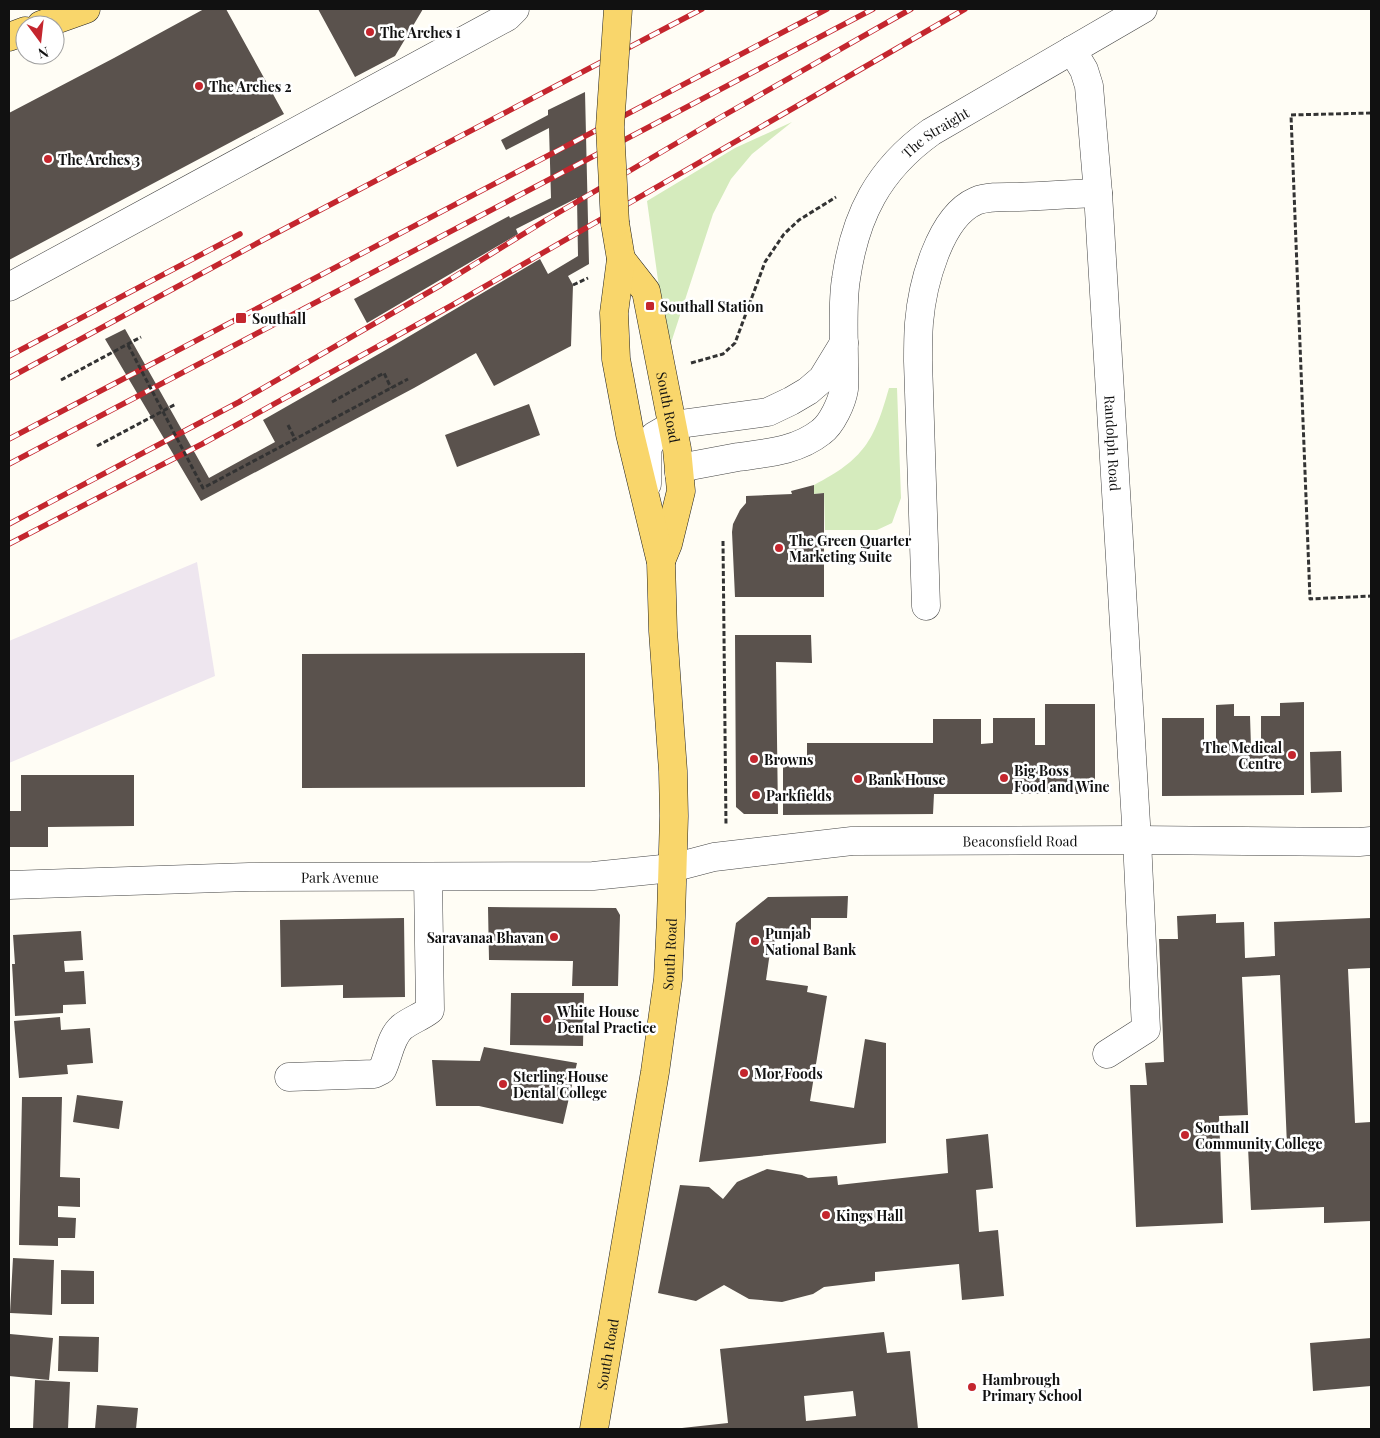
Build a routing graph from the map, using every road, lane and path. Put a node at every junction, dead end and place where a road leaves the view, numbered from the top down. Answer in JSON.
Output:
{"nodes":[{"id":1,"x":86,"y":9,"type":"edge"},
{"id":2,"x":515,"y":9,"type":"edge"},
{"id":3,"x":618,"y":9,"type":"edge"},
{"id":4,"x":1143,"y":9,"type":"edge"},
{"id":5,"x":65,"y":16,"type":"edge"},
{"id":6,"x":1072,"y":50,"type":"junction"},
{"id":7,"x":1371,"y":113,"type":"edge"},
{"id":8,"x":1098,"y":193,"type":"junction"},
{"id":9,"x":836,"y":197,"type":"dead end"},
{"id":10,"x":622,"y":259,"type":"junction"},
{"id":11,"x":590,"y":276,"type":"dead end"},
{"id":12,"x":573,"y":285,"type":"dead end"},
{"id":13,"x":9,"y":287,"type":"edge"},
{"id":14,"x":141,"y":338,"type":"dead end"},
{"id":15,"x":844,"y":343,"type":"junction"},
{"id":16,"x":128,"y":345,"type":"junction"},
{"id":17,"x":685,"y":365,"type":"dead end"},
{"id":18,"x":408,"y":379,"type":"dead end"},
{"id":19,"x":61,"y":380,"type":"dead end"},
{"id":20,"x":391,"y":388,"type":"junction"},
{"id":21,"x":332,"y":402,"type":"dead end"},
{"id":22,"x":176,"y":404,"type":"dead end"},
{"id":23,"x":163,"y":410,"type":"junction"},
{"id":24,"x":288,"y":425,"type":"dead end"},
{"id":25,"x":673,"y":425,"type":"junction"},
{"id":26,"x":295,"y":439,"type":"junction"},
{"id":27,"x":97,"y":446,"type":"dead end"},
{"id":28,"x":679,"y":473,"type":"junction"},
{"id":29,"x":647,"y":506,"type":"junction"},
{"id":30,"x":723,"y":541,"type":"dead end"},
{"id":31,"x":661,"y":562,"type":"junction"},
{"id":32,"x":1371,"y":596,"type":"edge"},
{"id":33,"x":926,"y":606,"type":"dead end"},
{"id":34,"x":1137,"y":840,"type":"junction"},
{"id":35,"x":1371,"y":841,"type":"edge"},
{"id":36,"x":727,"y":855,"type":"junction"},
{"id":37,"x":672,"y":868,"type":"junction"},
{"id":38,"x":428,"y":877,"type":"junction"},
{"id":39,"x":9,"y":885,"type":"edge"},
{"id":40,"x":1107,"y":1054,"type":"dead end"},
{"id":41,"x":289,"y":1077,"type":"dead end"},
{"id":42,"x":594,"y":1429,"type":"edge"}],
"edges":[{"from":1,"to":5,"type":"main road"},
{"from":2,"to":13,"type":"street"},
{"from":3,"to":10,"type":"main road","name":"South Road","bridge":true},
{"from":4,"to":6,"type":"street","name":"The Straight"},
{"from":6,"to":8,"type":"street","name":"Randolph Road"},
{"from":6,"to":15,"type":"street","name":"The Straight"},
{"from":7,"to":32,"type":"path"},
{"from":8,"to":33,"type":"street"},
{"from":8,"to":34,"type":"street","name":"Randolph Road"},
{"from":9,"to":17,"type":"path"},
{"from":10,"to":25,"type":"main road","name":"South Road"},
{"from":10,"to":29,"type":"main road","name":"South Road"},
{"from":11,"to":12,"type":"path"},
{"from":14,"to":16,"type":"path"},
{"from":15,"to":25,"type":"street"},
{"from":15,"to":28,"type":"street","name":"The Straight"},
{"from":16,"to":19,"type":"path"},
{"from":16,"to":23,"type":"path","bridge":true},
{"from":18,"to":20,"type":"path","bridge":true},
{"from":20,"to":21,"type":"path"},
{"from":20,"to":26,"type":"path","bridge":true},
{"from":22,"to":23,"type":"path"},
{"from":23,"to":26,"type":"path","bridge":true},
{"from":23,"to":27,"type":"path"},
{"from":24,"to":26,"type":"path"},
{"from":25,"to":28,"type":"main road","name":"South Road"},
{"from":25,"to":29,"type":"street"},
{"from":28,"to":31,"type":"main road","name":"South Road"},
{"from":29,"to":31,"type":"main road","name":"South Road"},
{"from":30,"to":36,"type":"path"},
{"from":31,"to":37,"type":"main road","name":"South Road"},
{"from":34,"to":35,"type":"street","name":"Beaconsfield Road"},
{"from":34,"to":36,"type":"street","name":"Beaconsfield Road"},
{"from":34,"to":40,"type":"street","name":"Randolph Road"},
{"from":36,"to":37,"type":"street","name":"Beaconsfield Road"},
{"from":37,"to":38,"type":"street","name":"Park Avenue"},
{"from":37,"to":42,"type":"main road","name":"South Road"},
{"from":38,"to":39,"type":"street","name":"Park Avenue"},
{"from":38,"to":41,"type":"street"}]}
